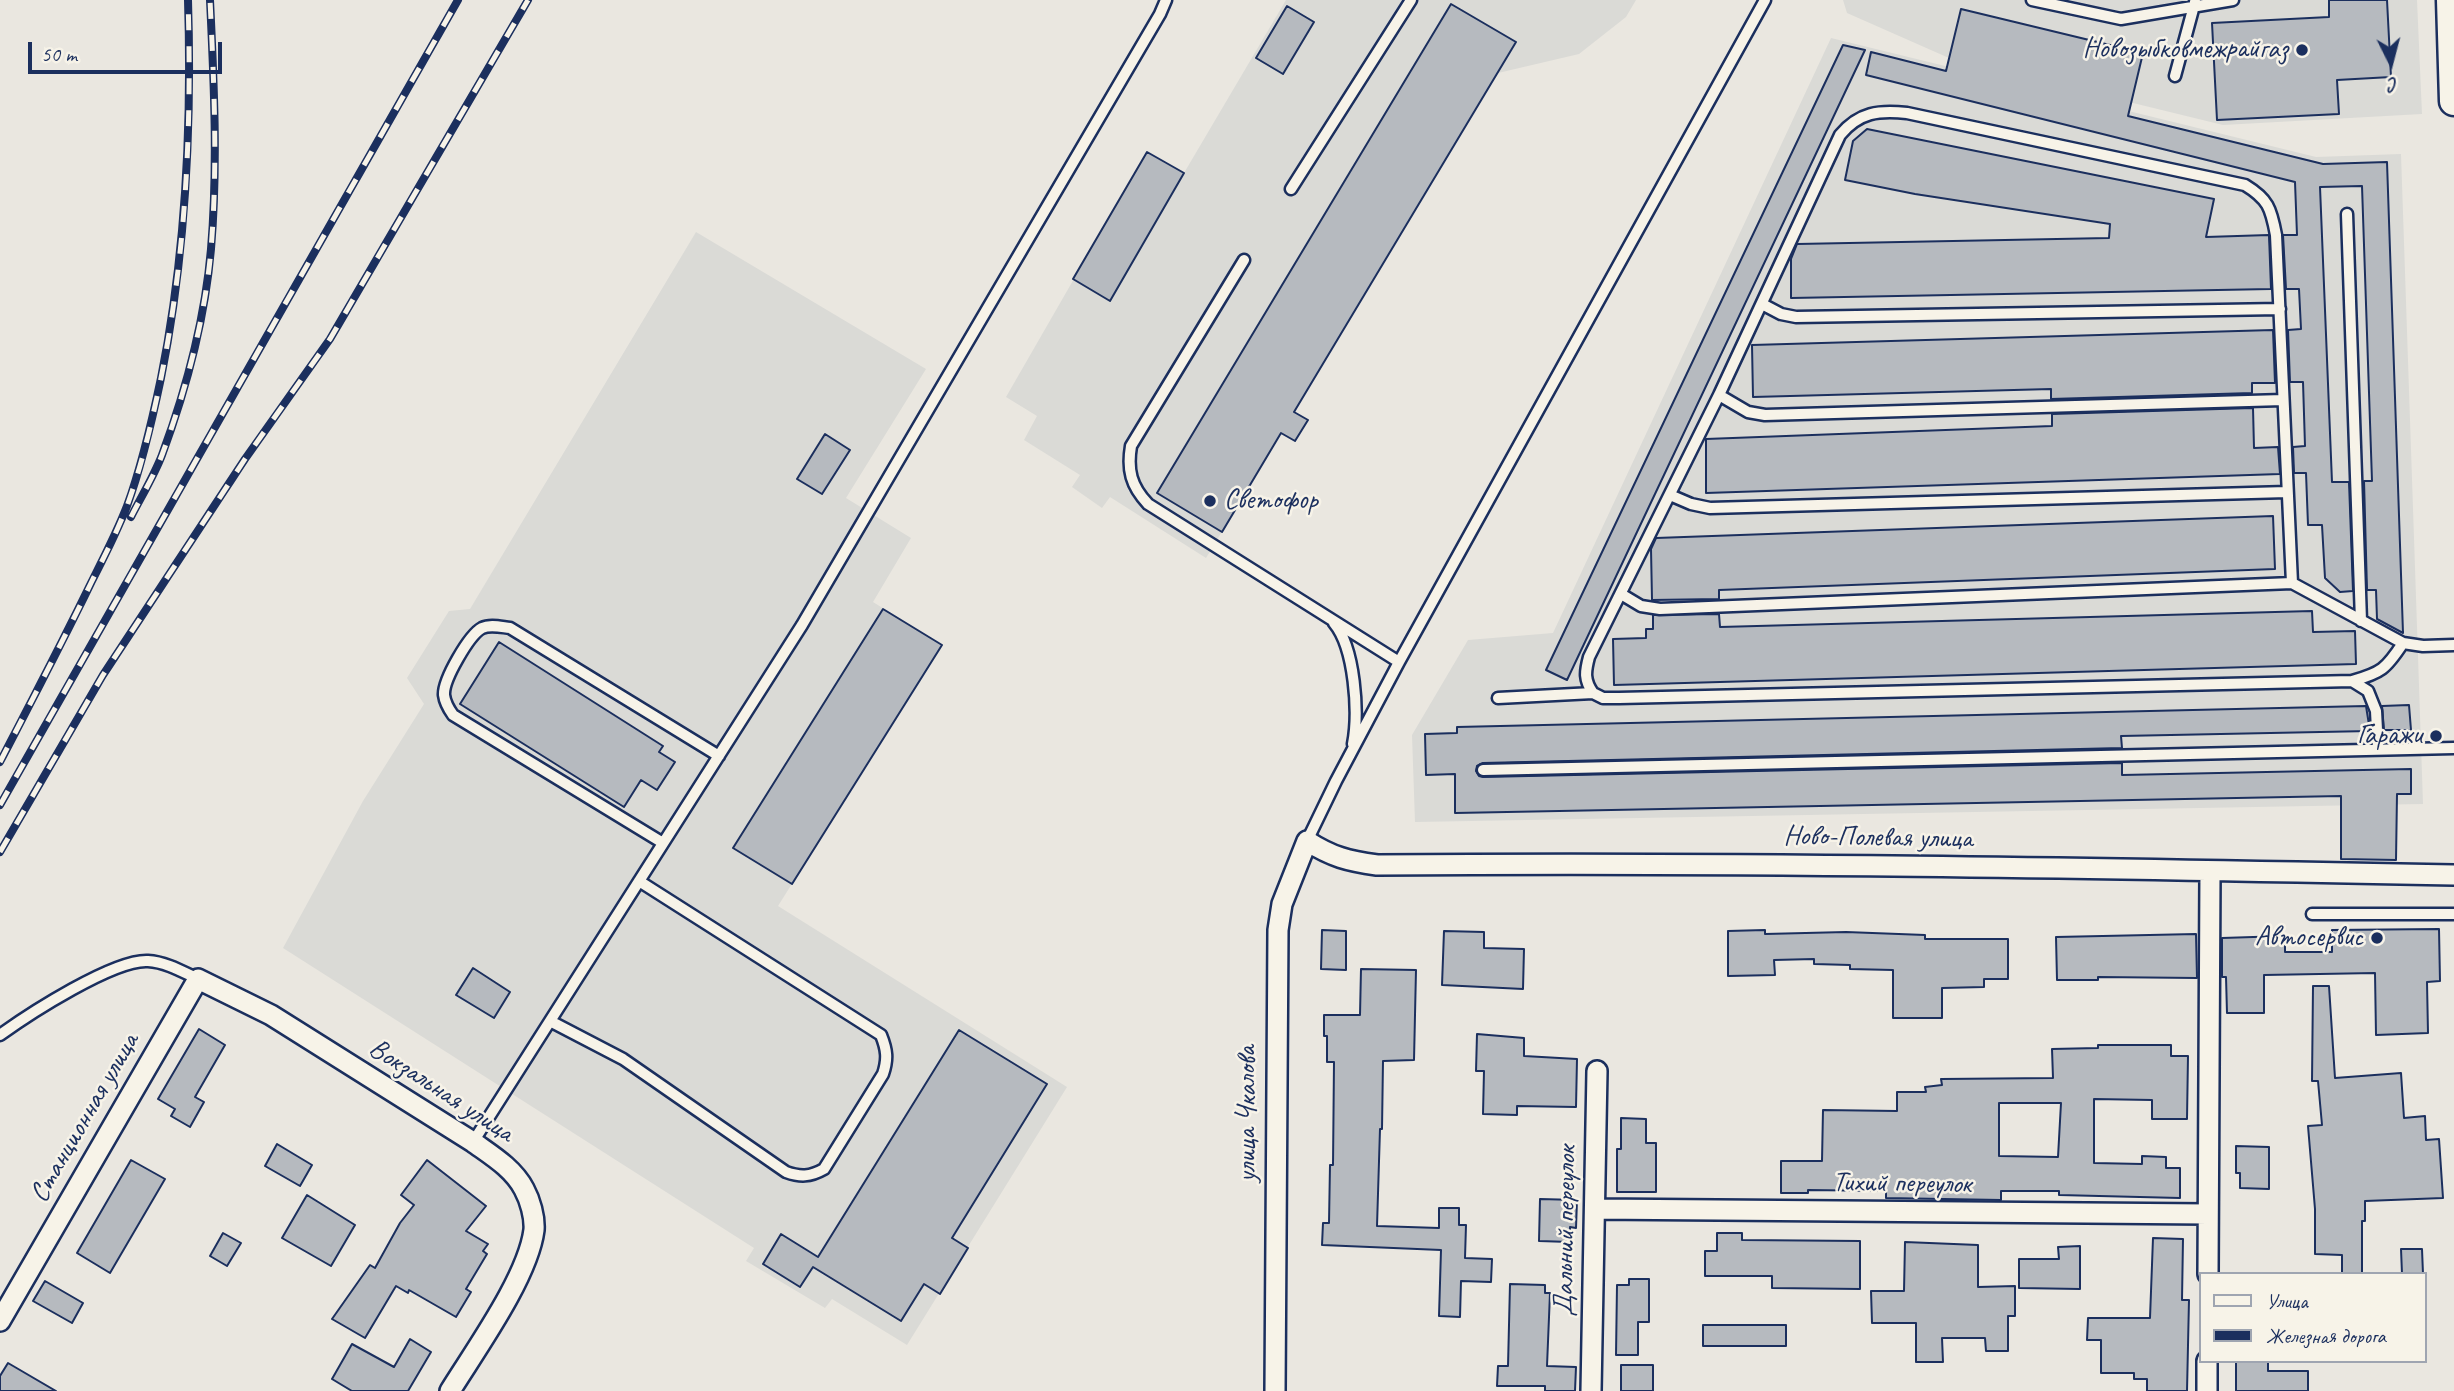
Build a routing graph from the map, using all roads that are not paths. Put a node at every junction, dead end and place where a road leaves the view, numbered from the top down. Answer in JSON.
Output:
{"nodes":[{"id":1,"x":1166,"y":0,"type":"edge"},
{"id":2,"x":1411,"y":0,"type":"edge"},
{"id":3,"x":1765,"y":0,"type":"edge"},
{"id":4,"x":2032,"y":0,"type":"edge"},
{"id":5,"x":2233,"y":0,"type":"edge"},
{"id":6,"x":2451,"y":0,"type":"edge"},
{"id":7,"x":2194,"y":3,"type":"edge"},
{"id":8,"x":2175,"y":76,"type":"dead end"},
{"id":9,"x":2454,"y":101,"type":"edge"},
{"id":10,"x":1291,"y":189,"type":"dead end"},
{"id":11,"x":2347,"y":214,"type":"dead end"},
{"id":12,"x":1244,"y":260,"type":"dead end"},
{"id":13,"x":1762,"y":304,"type":"junction"},
{"id":14,"x":2280,"y":309,"type":"junction"},
{"id":15,"x":1719,"y":395,"type":"junction"},
{"id":16,"x":2283,"y":400,"type":"junction"},
{"id":17,"x":2287,"y":492,"type":"junction"},
{"id":18,"x":1670,"y":495,"type":"junction"},
{"id":19,"x":2292,"y":583,"type":"junction"},
{"id":20,"x":1621,"y":594,"type":"junction"},
{"id":21,"x":1328,"y":617,"type":"junction"},
{"id":22,"x":2361,"y":621,"type":"junction"},
{"id":23,"x":2403,"y":643,"type":"junction"},
{"id":24,"x":2454,"y":645,"type":"edge"},
{"id":25,"x":1399,"y":663,"type":"junction"},
{"id":26,"x":2352,"y":681,"type":"junction"},
{"id":27,"x":1593,"y":693,"type":"junction"},
{"id":28,"x":1499,"y":698,"type":"dead end"},
{"id":29,"x":2454,"y":748,"type":"edge"},
{"id":30,"x":2378,"y":750,"type":"junction"},
{"id":31,"x":1350,"y":755,"type":"junction"},
{"id":32,"x":719,"y":756,"type":"junction"},
{"id":33,"x":1483,"y":771,"type":"dead end"},
{"id":34,"x":1307,"y":841,"type":"junction"},
{"id":35,"x":663,"y":843,"type":"junction"},
{"id":36,"x":2210,"y":870,"type":"junction"},
{"id":37,"x":2454,"y":875,"type":"edge"},
{"id":38,"x":639,"y":881,"type":"junction"},
{"id":39,"x":2312,"y":914,"type":"dead end"},
{"id":40,"x":2454,"y":914,"type":"edge"},
{"id":41,"x":198,"y":979,"type":"junction"},
{"id":42,"x":550,"y":1021,"type":"junction"},
{"id":43,"x":0,"y":1035,"type":"edge"},
{"id":44,"x":1597,"y":1071,"type":"dead end"},
{"id":45,"x":473,"y":1142,"type":"junction"},
{"id":46,"x":1595,"y":1209,"type":"junction"},
{"id":47,"x":2208,"y":1214,"type":"junction"},
{"id":48,"x":2208,"y":1272,"type":"edge"},
{"id":49,"x":0,"y":1321,"type":"edge"},
{"id":50,"x":2207,"y":1363,"type":"edge"},
{"id":51,"x":450,"y":1391,"type":"edge"},
{"id":52,"x":1275,"y":1391,"type":"edge"},
{"id":53,"x":1591,"y":1391,"type":"edge"},
{"id":54,"x":2207,"y":1391,"type":"edge"}],
"edges":[{"from":1,"to":32,"type":"lane"},
{"from":2,"to":10,"type":"lane"},
{"from":3,"to":25,"type":"lane"},
{"from":4,"to":7,"type":"lane"},
{"from":5,"to":7,"type":"lane"},
{"from":6,"to":9,"type":"street"},
{"from":7,"to":8,"type":"lane"},
{"from":11,"to":22,"type":"lane"},
{"from":12,"to":21,"type":"lane"},
{"from":13,"to":14,"type":"lane"},
{"from":13,"to":14,"type":"lane"},
{"from":13,"to":15,"type":"lane"},
{"from":14,"to":16,"type":"lane"},
{"from":15,"to":16,"type":"lane"},
{"from":15,"to":18,"type":"lane"},
{"from":16,"to":17,"type":"lane"},
{"from":17,"to":18,"type":"lane"},
{"from":17,"to":19,"type":"lane"},
{"from":18,"to":20,"type":"lane"},
{"from":19,"to":20,"type":"lane"},
{"from":19,"to":22,"type":"lane"},
{"from":20,"to":27,"type":"lane"},
{"from":21,"to":25,"type":"lane"},
{"from":21,"to":31,"type":"lane"},
{"from":22,"to":23,"type":"lane"},
{"from":23,"to":24,"type":"lane"},
{"from":23,"to":26,"type":"lane"},
{"from":25,"to":31,"type":"lane"},
{"from":26,"to":27,"type":"lane"},
{"from":26,"to":30,"type":"lane"},
{"from":27,"to":28,"type":"lane"},
{"from":29,"to":30,"type":"lane"},
{"from":30,"to":33,"type":"lane"},
{"from":31,"to":34,"type":"lane"},
{"from":32,"to":35,"type":"lane"},
{"from":32,"to":35,"type":"lane"},
{"from":34,"to":36,"type":"street","name":"Ново-Полевая улица"},
{"from":34,"to":52,"type":"street","name":"улица Чкалова"},
{"from":35,"to":38,"type":"lane"},
{"from":36,"to":37,"type":"street","name":"Ново-Полевая улица"},
{"from":36,"to":47,"type":"street"},
{"from":38,"to":42,"type":"lane"},
{"from":38,"to":42,"type":"lane"},
{"from":39,"to":40,"type":"lane"},
{"from":41,"to":43,"type":"lane"},
{"from":41,"to":45,"type":"street","name":"Вокзальная улица"},
{"from":41,"to":49,"type":"street","name":"Станционная улица"},
{"from":42,"to":45,"type":"lane"},
{"from":44,"to":46,"type":"street","name":"Дальний переулок"},
{"from":45,"to":51,"type":"street","name":"Вокзальная улица"},
{"from":46,"to":47,"type":"street","name":"Тихий переулок"},
{"from":46,"to":53,"type":"street","name":"Дальний переулок"},
{"from":47,"to":48,"type":"street"},
{"from":50,"to":54,"type":"street"}]}
